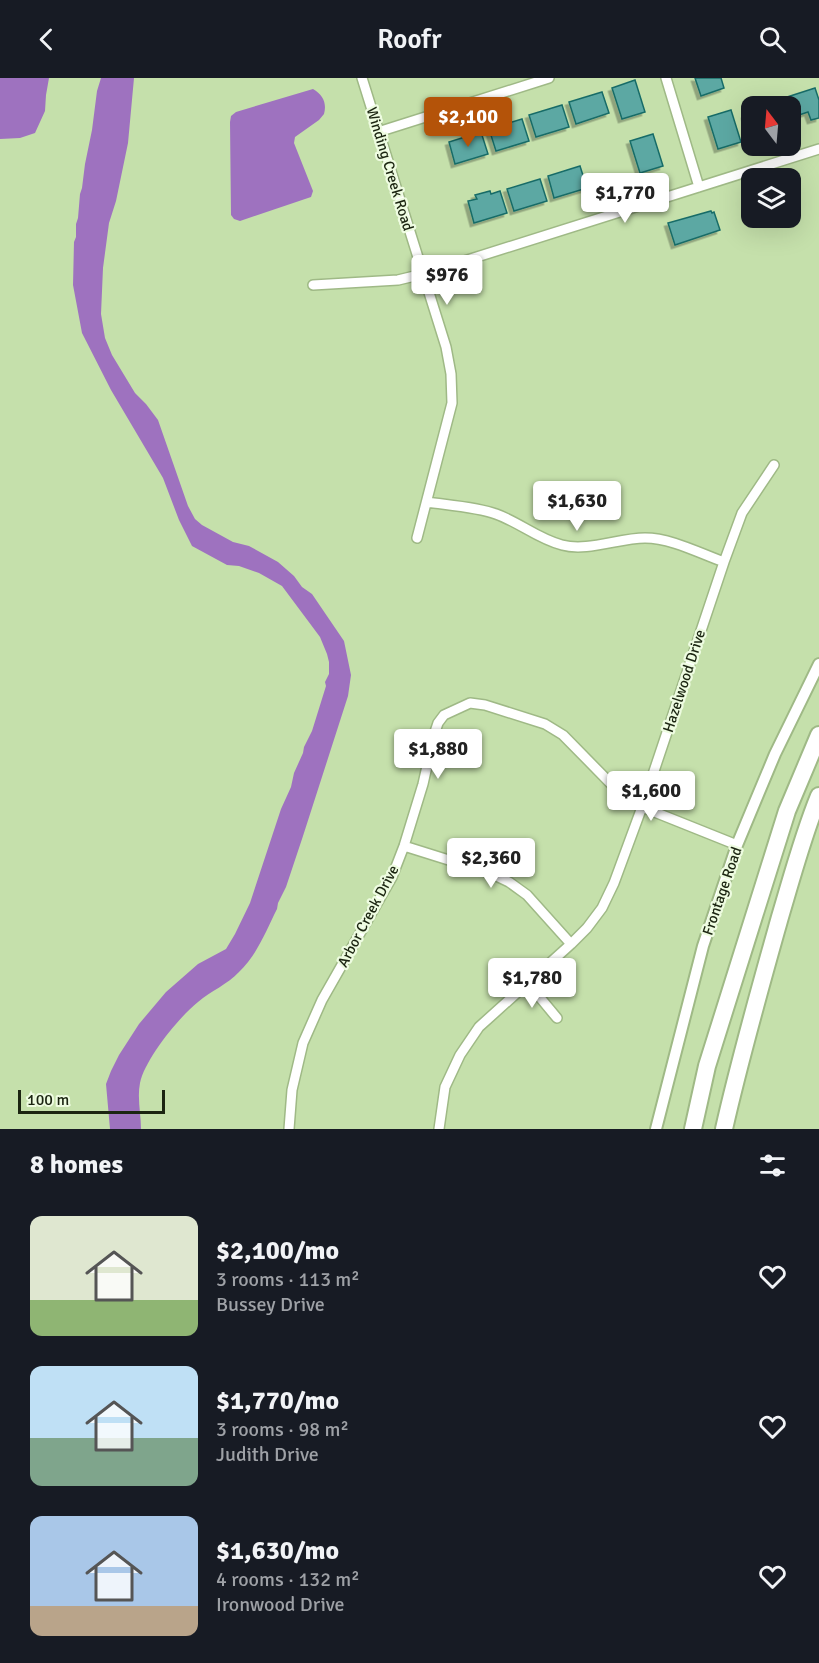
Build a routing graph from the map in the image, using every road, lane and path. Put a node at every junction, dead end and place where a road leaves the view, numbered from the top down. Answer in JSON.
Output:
{"nodes":[{"id":1,"x":362,"y":78,"type":"edge"},
{"id":2,"x":513,"y":78,"type":"edge"},
{"id":3,"x":549,"y":78,"type":"edge"},
{"id":4,"x":666,"y":78,"type":"edge"},
{"id":5,"x":516,"y":88,"type":"junction"},
{"id":6,"x":378,"y":132,"type":"junction"},
{"id":7,"x":819,"y":149,"type":"edge"},
{"id":8,"x":699,"y":187,"type":"junction"},
{"id":9,"x":423,"y":274,"type":"junction"},
{"id":10,"x":313,"y":285,"type":"dead end"},
{"id":11,"x":774,"y":465,"type":"dead end"},
{"id":12,"x":427,"y":502,"type":"junction"},
{"id":13,"x":417,"y":538,"type":"dead end"},
{"id":14,"x":724,"y":562,"type":"junction"},
{"id":15,"x":819,"y":664,"type":"edge"},
{"id":16,"x":819,"y":735,"type":"edge"},
{"id":17,"x":819,"y":796,"type":"edge"},
{"id":18,"x":642,"y":807,"type":"junction"},
{"id":19,"x":737,"y":845,"type":"junction"},
{"id":20,"x":404,"y":846,"type":"junction"},
{"id":21,"x":571,"y":944,"type":"junction"},
{"id":22,"x":528,"y":983,"type":"junction"},
{"id":23,"x":557,"y":1018,"type":"dead end"},
{"id":24,"x":289,"y":1129,"type":"edge"},
{"id":25,"x":440,"y":1129,"type":"edge"},
{"id":26,"x":656,"y":1129,"type":"edge"},
{"id":27,"x":693,"y":1129,"type":"edge"},
{"id":28,"x":724,"y":1129,"type":"edge"}],
"edges":[{"from":1,"to":6,"type":"street","name":"Winding Creek Road"},
{"from":2,"to":5,"type":"street"},
{"from":3,"to":5,"type":"street"},
{"from":4,"to":8,"type":"street"},
{"from":5,"to":6,"type":"street"},
{"from":6,"to":9,"type":"street","name":"Winding Creek Road"},
{"from":7,"to":8,"type":"street"},
{"from":8,"to":9,"type":"street"},
{"from":9,"to":10,"type":"street"},
{"from":9,"to":12,"type":"street","name":"Winding Creek Road"},
{"from":11,"to":14,"type":"street","name":"Hazelwood Drive"},
{"from":12,"to":13,"type":"street","name":"Winding Creek Road"},
{"from":12,"to":14,"type":"street"},
{"from":14,"to":18,"type":"street","name":"Hazelwood Drive"},
{"from":15,"to":19,"type":"street","name":"Frontage Road"},
{"from":16,"to":27,"type":"highway"},
{"from":17,"to":28,"type":"highway"},
{"from":18,"to":19,"type":"street","name":"Arbor Creek Drive"},
{"from":18,"to":20,"type":"street","name":"Arbor Creek Drive"},
{"from":18,"to":21,"type":"street","name":"Hazelwood Drive"},
{"from":19,"to":26,"type":"street","name":"Frontage Road"},
{"from":20,"to":21,"type":"street"},
{"from":20,"to":24,"type":"street","name":"Arbor Creek Drive"},
{"from":21,"to":22,"type":"street","name":"Hazelwood Drive"},
{"from":22,"to":23,"type":"street"},
{"from":22,"to":25,"type":"street","name":"Hazelwood Drive"}]}
